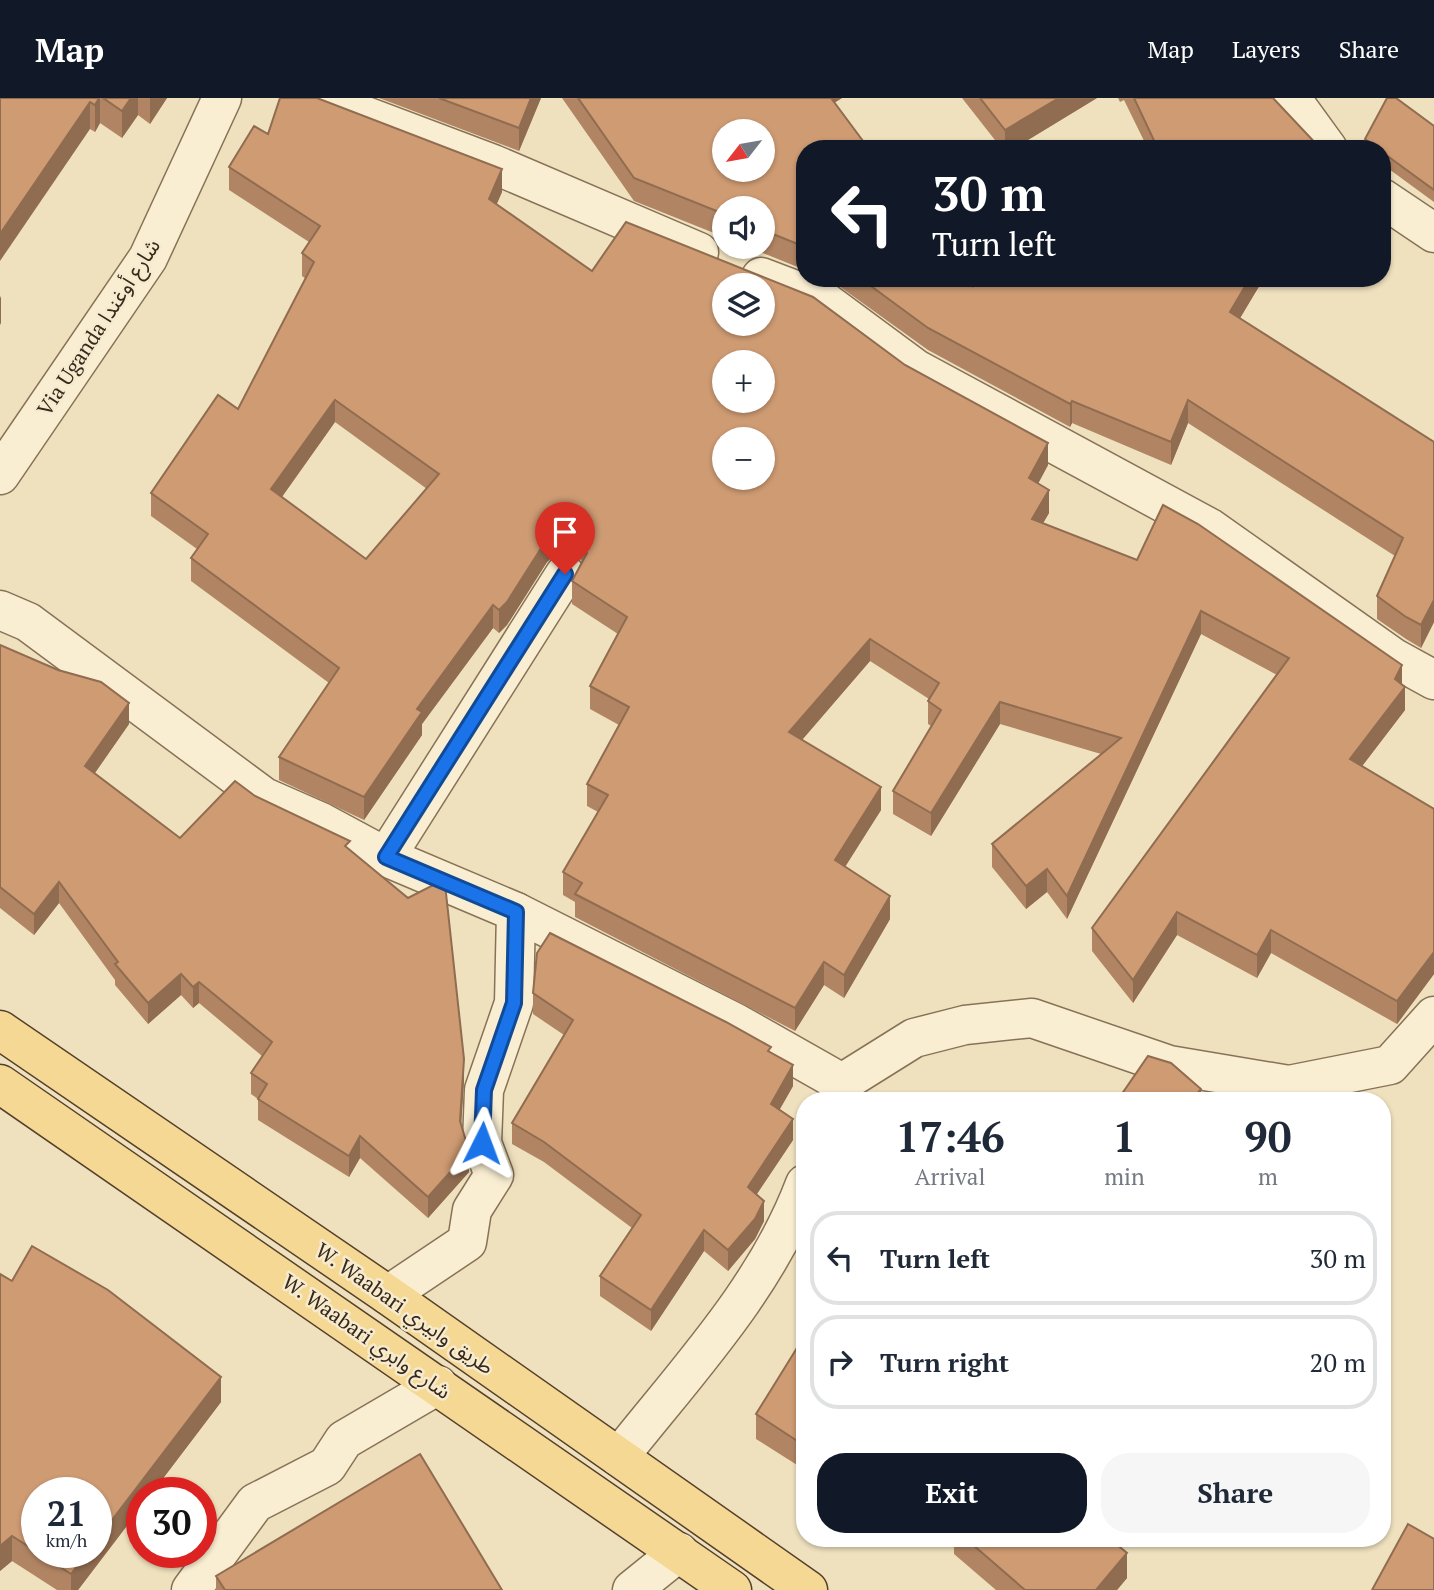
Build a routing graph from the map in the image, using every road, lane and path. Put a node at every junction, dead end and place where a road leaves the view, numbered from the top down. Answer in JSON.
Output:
{"nodes":[{"id":1,"x":222,"y":98,"type":"edge"},
{"id":2,"x":318,"y":98,"type":"edge"},
{"id":3,"x":1291,"y":98,"type":"edge"},
{"id":4,"x":1321,"y":140,"type":"edge"},
{"id":5,"x":1391,"y":204,"type":"edge"},
{"id":6,"x":1434,"y":233,"type":"edge"},
{"id":7,"x":0,"y":475,"type":"edge"},
{"id":8,"x":565,"y":574,"type":"dead end"},
{"id":9,"x":0,"y":610,"type":"edge"},
{"id":10,"x":1434,"y":680,"type":"edge"},
{"id":11,"x":386,"y":857,"type":"junction"},
{"id":12,"x":516,"y":912,"type":"junction"},
{"id":13,"x":1434,"y":1016,"type":"edge"},
{"id":14,"x":0,"y":1030,"type":"edge"},
{"id":15,"x":0,"y":1084,"type":"edge"},
{"id":16,"x":839,"y":1092,"type":"edge"},
{"id":17,"x":796,"y":1208,"type":"edge"},
{"id":18,"x":388,"y":1295,"type":"junction"},
{"id":19,"x":438,"y":1385,"type":"junction"},
{"id":20,"x":619,"y":1457,"type":"junction"},
{"id":21,"x":680,"y":1552,"type":"junction"},
{"id":22,"x":191,"y":1590,"type":"edge"},
{"id":23,"x":632,"y":1590,"type":"edge"},
{"id":24,"x":732,"y":1590,"type":"edge"},
{"id":25,"x":808,"y":1590,"type":"edge"}],
"edges":[{"from":1,"to":7,"type":"street","name":"Via Uganda شارع أوغندا"},
{"from":2,"to":10,"type":"street"},
{"from":3,"to":4,"type":"street"},
{"from":5,"to":6,"type":"street"},
{"from":8,"to":11,"type":"street"},
{"from":9,"to":11,"type":"street"},
{"from":11,"to":12,"type":"street"},
{"from":12,"to":16,"type":"street"},
{"from":12,"to":18,"type":"street"},
{"from":13,"to":16,"type":"street"},
{"from":14,"to":18,"type":"main road","name":"W. Waabari طريق وابيري"},
{"from":15,"to":19,"type":"main road","name":"W. Waabari شارع وابري"},
{"from":17,"to":20,"type":"street"},
{"from":18,"to":20,"type":"main road","name":"W. Waabari طريق وابيري"},
{"from":19,"to":21,"type":"main road","name":"W. Waabari شارع وابري"},
{"from":19,"to":22,"type":"street"},
{"from":20,"to":25,"type":"main road","name":"W. Waabari طريق وابيري"},
{"from":21,"to":23,"type":"street"},
{"from":21,"to":24,"type":"main road","name":"W. Waabari شارع وابري"}]}
